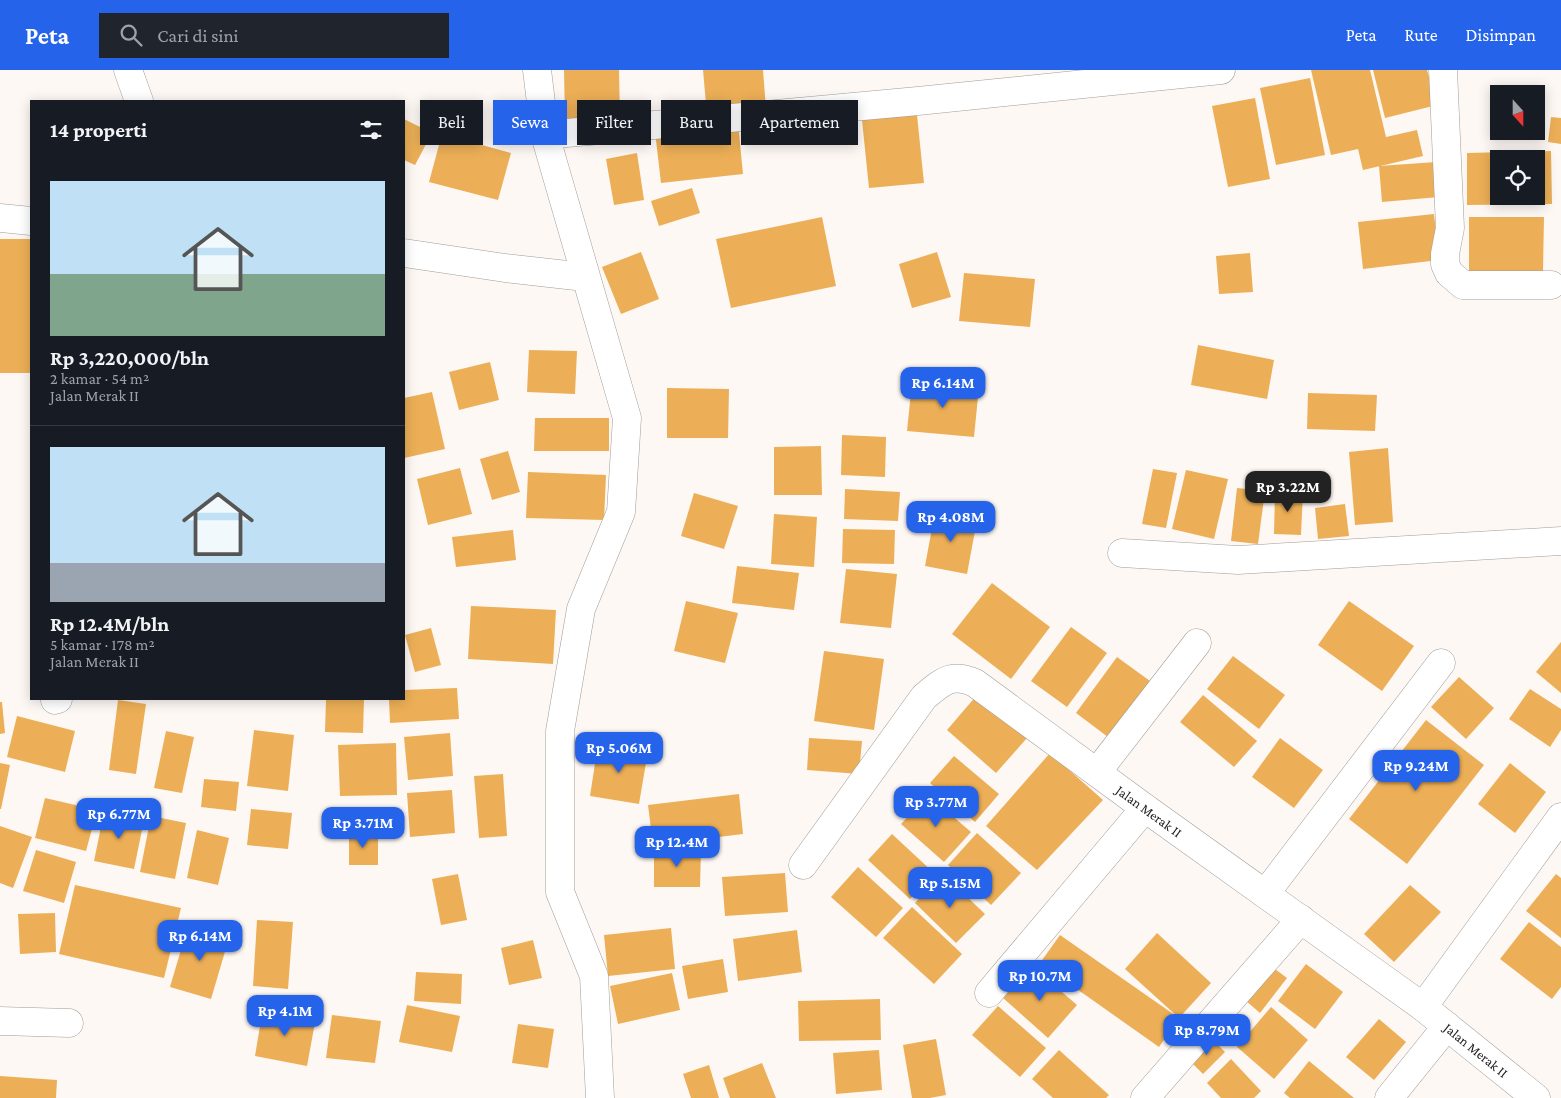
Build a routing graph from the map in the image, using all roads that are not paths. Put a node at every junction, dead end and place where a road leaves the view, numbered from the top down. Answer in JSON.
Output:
{"nodes":[{"id":1,"x":128,"y":70,"type":"edge"},
{"id":2,"x":537,"y":70,"type":"edge"},
{"id":3,"x":1221,"y":70,"type":"edge"},
{"id":4,"x":1443,"y":70,"type":"edge"},
{"id":5,"x":139,"y":100,"type":"edge"},
{"id":6,"x":541,"y":100,"type":"edge"},
{"id":7,"x":567,"y":133,"type":"edge"},
{"id":8,"x":548,"y":145,"type":"edge"},
{"id":9,"x":0,"y":218,"type":"edge"},
{"id":10,"x":30,"y":221,"type":"edge"},
{"id":11,"x":405,"y":253,"type":"edge"},
{"id":12,"x":586,"y":277,"type":"junction"},
{"id":13,"x":1551,"y":285,"type":"dead end"},
{"id":14,"x":1561,"y":541,"type":"edge"},
{"id":15,"x":1122,"y":553,"type":"dead end"},
{"id":16,"x":1197,"y":643,"type":"dead end"},
{"id":17,"x":1441,"y":662,"type":"dead end"},
{"id":18,"x":1097,"y":772,"type":"junction"},
{"id":19,"x":1145,"y":808,"type":"junction"},
{"id":20,"x":1561,"y":817,"type":"edge"},
{"id":21,"x":803,"y":865,"type":"dead end"},
{"id":22,"x":1265,"y":894,"type":"junction"},
{"id":23,"x":1301,"y":920,"type":"junction"},
{"id":24,"x":988,"y":993,"type":"dead end"},
{"id":25,"x":1423,"y":1007,"type":"junction"},
{"id":26,"x":0,"y":1021,"type":"edge"},
{"id":27,"x":69,"y":1023,"type":"dead end"},
{"id":28,"x":1447,"y":1026,"type":"junction"},
{"id":29,"x":600,"y":1098,"type":"edge"},
{"id":30,"x":1144,"y":1098,"type":"edge"},
{"id":31,"x":1389,"y":1098,"type":"edge"},
{"id":32,"x":1536,"y":1098,"type":"edge"}],
"edges":[{"from":1,"to":5,"type":"street"},
{"from":2,"to":6,"type":"street"},
{"from":3,"to":7,"type":"street"},
{"from":4,"to":13,"type":"street"},
{"from":8,"to":12,"type":"street"},
{"from":9,"to":10,"type":"street"},
{"from":11,"to":12,"type":"street"},
{"from":12,"to":29,"type":"street"},
{"from":14,"to":15,"type":"street"},
{"from":16,"to":18,"type":"street"},
{"from":17,"to":22,"type":"street"},
{"from":18,"to":19,"type":"street","name":"Jalan Merak II"},
{"from":18,"to":21,"type":"street","name":"Jalan Merak II"},
{"from":19,"to":22,"type":"street","name":"Jalan Merak II"},
{"from":19,"to":24,"type":"street"},
{"from":20,"to":25,"type":"street"},
{"from":22,"to":23,"type":"street","name":"Jalan Merak II"},
{"from":23,"to":25,"type":"street","name":"Jalan Merak II"},
{"from":23,"to":30,"type":"street"},
{"from":25,"to":28,"type":"street","name":"Jalan Merak II"},
{"from":26,"to":27,"type":"street"},
{"from":28,"to":31,"type":"street"},
{"from":28,"to":32,"type":"street","name":"Jalan Merak II"}]}
